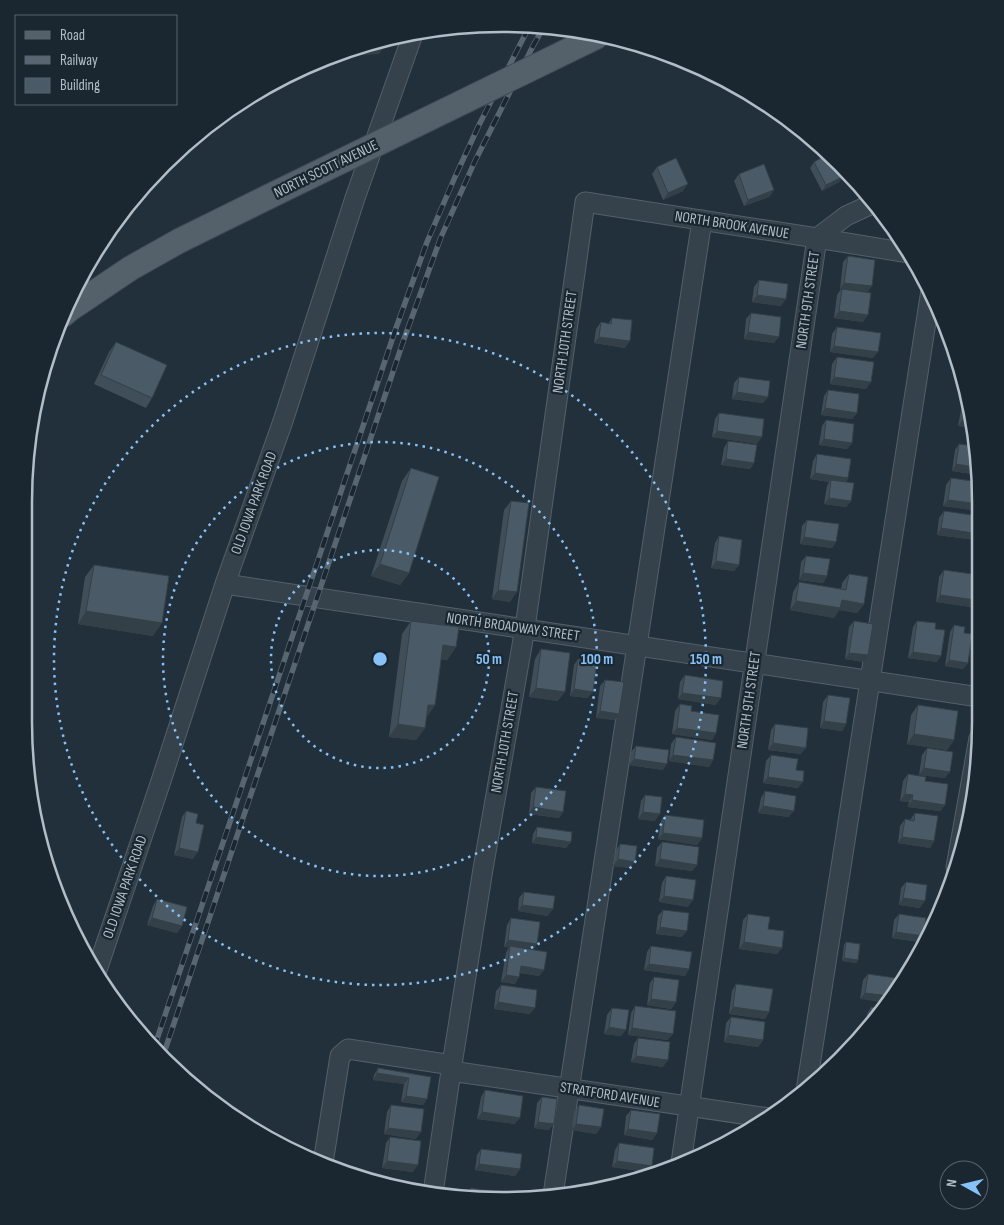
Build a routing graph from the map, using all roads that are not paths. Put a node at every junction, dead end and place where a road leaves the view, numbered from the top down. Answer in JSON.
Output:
{"nodes":[{"id":1,"x":588,"y":41,"type":"edge"},
{"id":2,"x":410,"y":42,"type":"edge"},
{"id":3,"x":585,"y":202,"type":"joint"},
{"id":4,"x":866,"y":206,"type":"edge"},
{"id":5,"x":702,"y":220,"type":"junction"},
{"id":6,"x":817,"y":238,"type":"junction"},
{"id":7,"x":899,"y":251,"type":"edge"},
{"id":8,"x":76,"y":305,"type":"edge"},
{"id":9,"x":928,"y":306,"type":"edge"},
{"id":10,"x":225,"y":584,"type":"junction"},
{"id":11,"x":525,"y":628,"type":"junction"},
{"id":12,"x":637,"y":645,"type":"junction"},
{"id":13,"x":755,"y":663,"type":"junction"},
{"id":14,"x":869,"y":680,"type":"junction"},
{"id":15,"x":972,"y":696,"type":"edge"},
{"id":16,"x":99,"y":964,"type":"edge"},
{"id":17,"x":451,"y":1068,"type":"junction"},
{"id":18,"x":808,"y":1079,"type":"edge"},
{"id":19,"x":570,"y":1088,"type":"junction"},
{"id":20,"x":690,"y":1107,"type":"junction"},
{"id":21,"x":758,"y":1116,"type":"edge"},
{"id":22,"x":682,"y":1157,"type":"edge"},
{"id":23,"x":324,"y":1158,"type":"edge"},
{"id":24,"x":434,"y":1187,"type":"edge"},
{"id":25,"x":554,"y":1189,"type":"edge"}],
"edges":[{"from":1,"to":8,"type":"main road","name":"NORTH SCOTT AVENUE","bridge":true},
{"from":2,"to":10,"type":"street","name":"OLD IOWA PARK ROAD"},
{"from":3,"to":5,"type":"street","name":"NORTH BROOK AVENUE"},
{"from":3,"to":11,"type":"street","name":"NORTH 10TH STREET"},
{"from":4,"to":6,"type":"street"},
{"from":5,"to":6,"type":"street","name":"NORTH BROOK AVENUE"},
{"from":5,"to":12,"type":"street"},
{"from":6,"to":7,"type":"street","name":"NORTH BROOK AVENUE"},
{"from":6,"to":13,"type":"street","name":"NORTH 9TH STREET"},
{"from":9,"to":14,"type":"street"},
{"from":10,"to":11,"type":"street","name":"NORTH BROADWAY STREET"},
{"from":10,"to":16,"type":"street","name":"OLD IOWA PARK ROAD"},
{"from":11,"to":12,"type":"street","name":"NORTH BROADWAY STREET"},
{"from":11,"to":17,"type":"street","name":"NORTH 10TH STREET"},
{"from":12,"to":13,"type":"street","name":"NORTH BROADWAY STREET"},
{"from":12,"to":19,"type":"street"},
{"from":13,"to":14,"type":"street","name":"NORTH BROADWAY STREET"},
{"from":13,"to":20,"type":"street","name":"NORTH 9TH STREET"},
{"from":14,"to":15,"type":"street","name":"NORTH BROADWAY STREET"},
{"from":14,"to":18,"type":"street"},
{"from":17,"to":19,"type":"street","name":"STRATFORD AVENUE"},
{"from":17,"to":23,"type":"street","name":"STRATFORD AVENUE"},
{"from":17,"to":24,"type":"street","name":"NORTH 10TH STREET"},
{"from":19,"to":20,"type":"street","name":"STRATFORD AVENUE"},
{"from":19,"to":25,"type":"street"},
{"from":20,"to":21,"type":"street","name":"STRATFORD AVENUE"},
{"from":20,"to":22,"type":"street","name":"NORTH 9TH STREET"}]}
